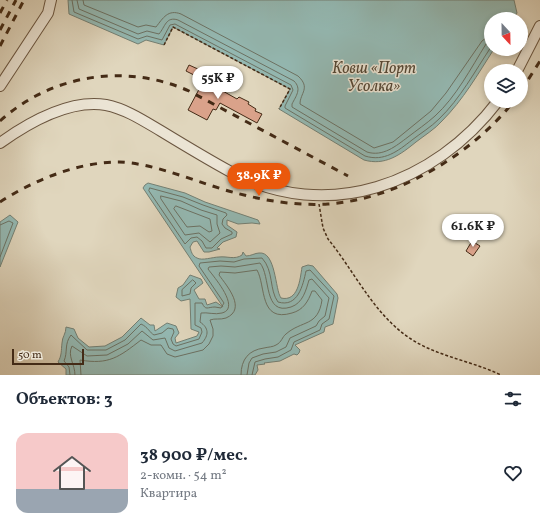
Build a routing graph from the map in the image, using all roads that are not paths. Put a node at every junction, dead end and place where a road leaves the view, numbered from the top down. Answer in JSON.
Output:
{"nodes":[{"id":1,"x":51,"y":0,"type":"edge"},
{"id":2,"x":540,"y":26,"type":"edge"},
{"id":3,"x":521,"y":64,"type":"edge"},
{"id":4,"x":0,"y":86,"type":"edge"},
{"id":5,"x":493,"y":108,"type":"edge"},
{"id":6,"x":0,"y":143,"type":"edge"}],
"edges":[{"from":1,"to":4,"type":"street"},
{"from":2,"to":3,"type":"street"},
{"from":5,"to":6,"type":"street"}]}
